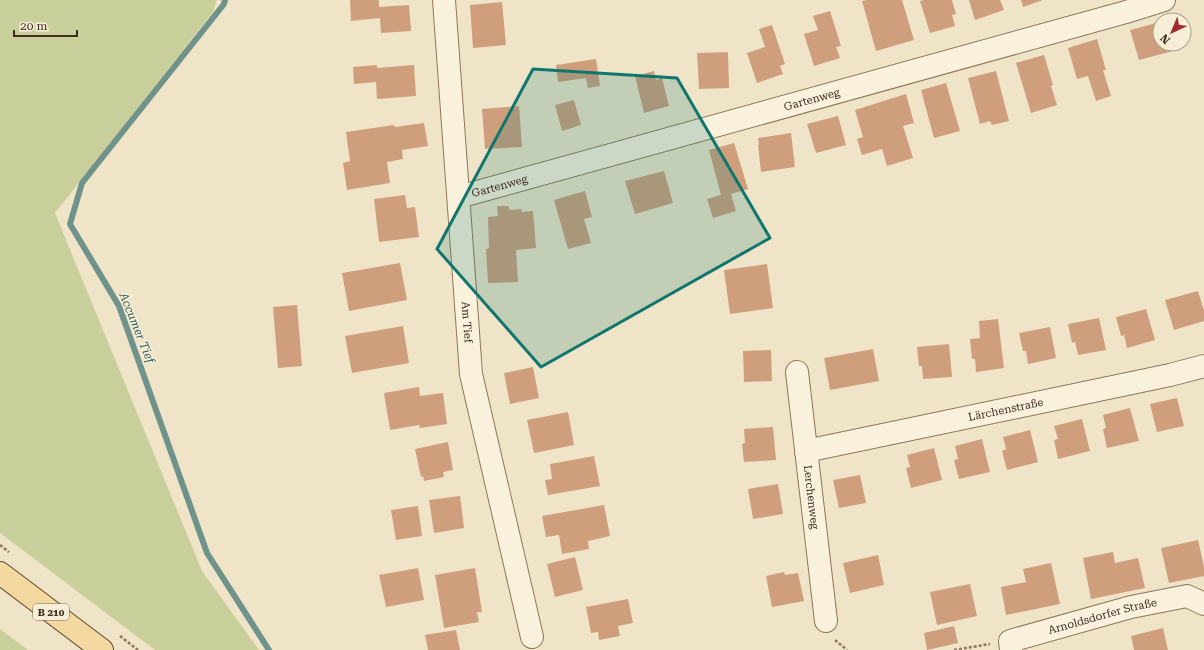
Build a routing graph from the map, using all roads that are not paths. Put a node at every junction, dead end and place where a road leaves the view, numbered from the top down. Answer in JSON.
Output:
{"nodes":[{"id":1,"x":444,"y":0,"type":"edge"},
{"id":2,"x":1164,"y":0,"type":"edge"},
{"id":3,"x":459,"y":197,"type":"junction"},
{"id":4,"x":1204,"y":366,"type":"edge"},
{"id":5,"x":797,"y":372,"type":"dead end"},
{"id":6,"x":806,"y":451,"type":"junction"},
{"id":7,"x":0,"y":573,"type":"edge"},
{"id":8,"x":1204,"y":604,"type":"edge"},
{"id":9,"x":826,"y":621,"type":"dead end"},
{"id":10,"x":532,"y":637,"type":"dead end"},
{"id":11,"x":1010,"y":645,"type":"edge"},
{"id":12,"x":102,"y":650,"type":"edge"}],
"edges":[{"from":1,"to":3,"type":"street","name":"Am Tief"},
{"from":2,"to":3,"type":"street","name":"Gartenweg"},
{"from":3,"to":10,"type":"street","name":"Am Tief"},
{"from":4,"to":6,"type":"street","name":"Lärchenstraße"},
{"from":5,"to":6,"type":"street","name":"Lerchenweg"},
{"from":6,"to":9,"type":"street","name":"Lerchenweg"},
{"from":7,"to":12,"type":"main road","number":"B 210"},
{"from":8,"to":11,"type":"street","name":"Arnoldsdorfer Straße"}]}
